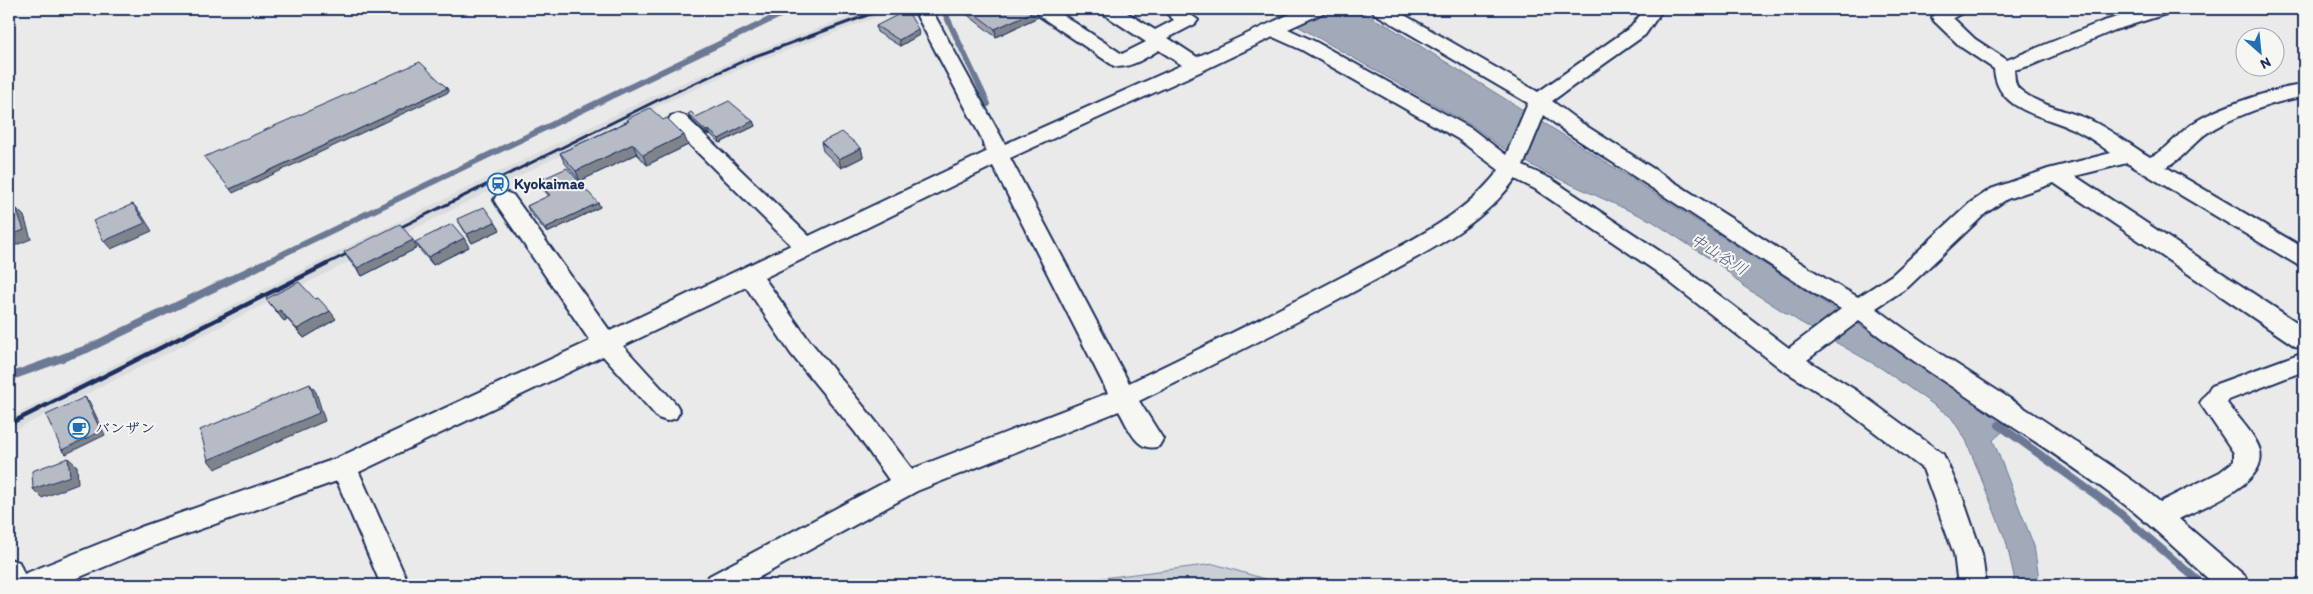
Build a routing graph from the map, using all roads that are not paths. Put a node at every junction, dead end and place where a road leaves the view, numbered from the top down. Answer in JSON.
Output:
{"nodes":[{"id":1,"x":1042,"y":9,"type":"edge"},
{"id":2,"x":1110,"y":9,"type":"edge"},
{"id":3,"x":1171,"y":9,"type":"edge"},
{"id":4,"x":1316,"y":9,"type":"edge"},
{"id":5,"x":1381,"y":9,"type":"edge"},
{"id":6,"x":1654,"y":9,"type":"edge"},
{"id":7,"x":1955,"y":9,"type":"edge"},
{"id":8,"x":2162,"y":9,"type":"edge"},
{"id":9,"x":926,"y":16,"type":"dead end"},
{"id":10,"x":1278,"y":28,"type":"junction"},
{"id":11,"x":1157,"y":40,"type":"junction"},
{"id":12,"x":1197,"y":66,"type":"junction"},
{"id":13,"x":2004,"y":67,"type":"junction"},
{"id":14,"x":2304,"y":91,"type":"edge"},
{"id":15,"x":1537,"y":105,"type":"junction"},
{"id":16,"x":678,"y":121,"type":"dead end"},
{"id":17,"x":998,"y":155,"type":"junction"},
{"id":18,"x":2140,"y":160,"type":"junction"},
{"id":19,"x":1512,"y":165,"type":"junction"},
{"id":20,"x":2056,"y":174,"type":"junction"},
{"id":21,"x":505,"y":200,"type":"dead end"},
{"id":22,"x":807,"y":248,"type":"junction"},
{"id":23,"x":2304,"y":258,"type":"edge"},
{"id":24,"x":750,"y":275,"type":"junction"},
{"id":25,"x":1855,"y":311,"type":"junction"},
{"id":26,"x":2304,"y":339,"type":"edge"},
{"id":27,"x":606,"y":344,"type":"junction"},
{"id":28,"x":1791,"y":359,"type":"junction"},
{"id":29,"x":2304,"y":361,"type":"edge"},
{"id":30,"x":1123,"y":397,"type":"junction"},
{"id":31,"x":667,"y":411,"type":"dead end"},
{"id":32,"x":1150,"y":439,"type":"dead end"},
{"id":33,"x":344,"y":467,"type":"junction"},
{"id":34,"x":906,"y":483,"type":"junction"},
{"id":35,"x":2158,"y":516,"type":"junction"},
{"id":36,"x":9,"y":570,"type":"edge"},
{"id":37,"x":10,"y":585,"type":"edge"},
{"id":38,"x":30,"y":585,"type":"edge"},
{"id":39,"x":395,"y":585,"type":"edge"},
{"id":40,"x":718,"y":585,"type":"edge"},
{"id":41,"x":1972,"y":585,"type":"edge"},
{"id":42,"x":2235,"y":585,"type":"edge"}],
"edges":[{"from":1,"to":11,"type":"street"},
{"from":2,"to":11,"type":"street"},
{"from":3,"to":11,"type":"street"},
{"from":4,"to":10,"type":"street"},
{"from":5,"to":15,"type":"street"},
{"from":6,"to":15,"type":"street"},
{"from":7,"to":13,"type":"street"},
{"from":8,"to":13,"type":"street"},
{"from":9,"to":17,"type":"street"},
{"from":10,"to":12,"type":"street"},
{"from":10,"to":19,"type":"street"},
{"from":11,"to":12,"type":"street"},
{"from":12,"to":17,"type":"street"},
{"from":13,"to":18,"type":"street"},
{"from":14,"to":18,"type":"street"},
{"from":15,"to":19,"type":"street"},
{"from":15,"to":25,"type":"street"},
{"from":16,"to":22,"type":"street"},
{"from":17,"to":22,"type":"street"},
{"from":17,"to":30,"type":"street"},
{"from":18,"to":20,"type":"street"},
{"from":18,"to":23,"type":"street"},
{"from":19,"to":28,"type":"street"},
{"from":19,"to":30,"type":"street"},
{"from":20,"to":25,"type":"street"},
{"from":20,"to":26,"type":"street"},
{"from":21,"to":27,"type":"street"},
{"from":22,"to":24,"type":"street"},
{"from":24,"to":27,"type":"street"},
{"from":24,"to":34,"type":"street"},
{"from":25,"to":28,"type":"street"},
{"from":25,"to":35,"type":"street"},
{"from":27,"to":31,"type":"street"},
{"from":27,"to":33,"type":"street"},
{"from":28,"to":41,"type":"street"},
{"from":29,"to":35,"type":"street"},
{"from":30,"to":32,"type":"street"},
{"from":30,"to":34,"type":"street"},
{"from":33,"to":38,"type":"street"},
{"from":33,"to":39,"type":"street"},
{"from":34,"to":40,"type":"street"},
{"from":35,"to":42,"type":"street"},
{"from":36,"to":37,"type":"street"}]}
